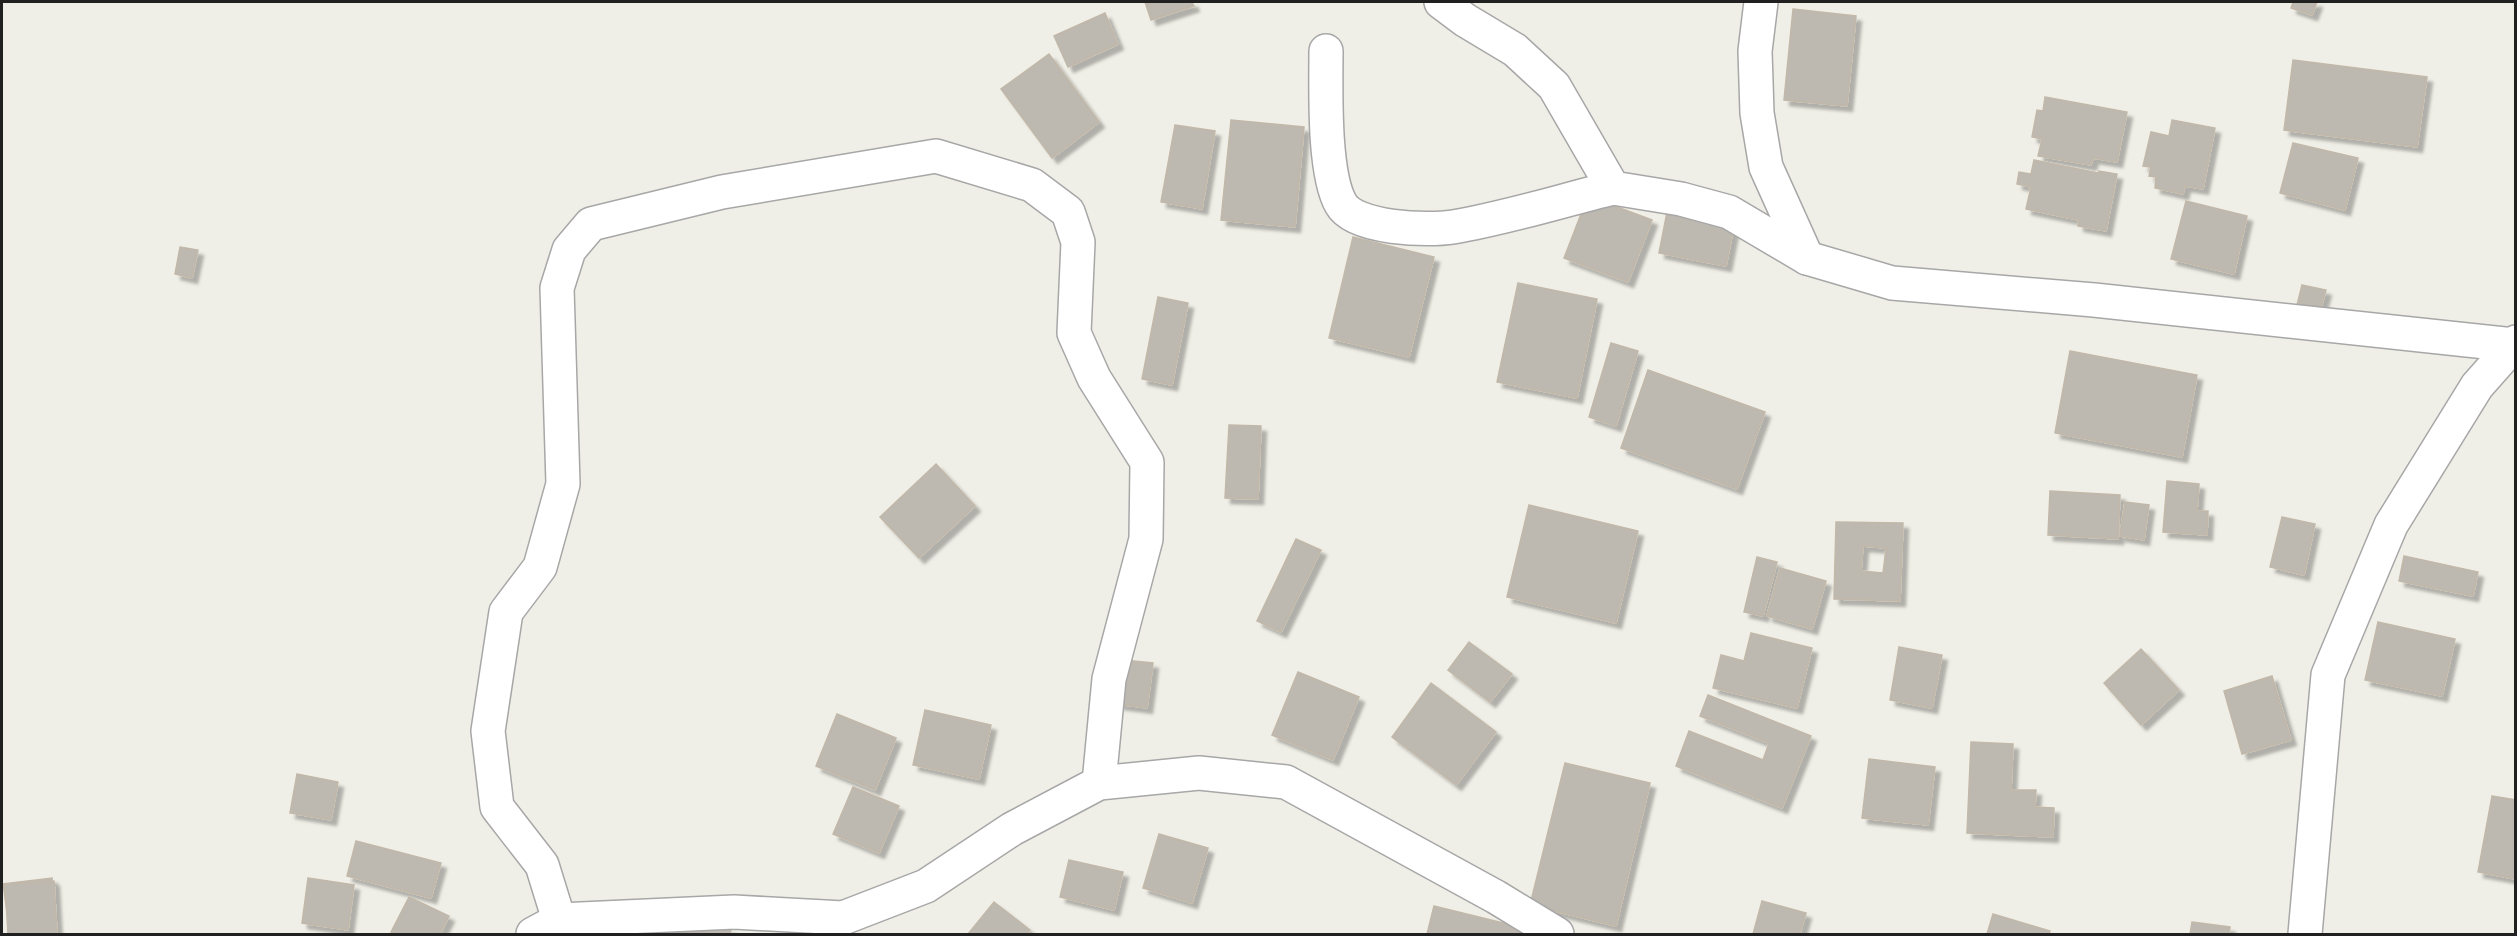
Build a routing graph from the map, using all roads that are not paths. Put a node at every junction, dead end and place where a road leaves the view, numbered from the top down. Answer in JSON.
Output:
{"nodes":[{"id":1,"x":1441,"y":2,"type":"edge"},
{"id":2,"x":1761,"y":2,"type":"edge"},
{"id":3,"x":1326,"y":51,"type":"dead end"},
{"id":4,"x":1613,"y":188,"type":"junction"},
{"id":5,"x":1807,"y":258,"type":"junction"},
{"id":6,"x":2515,"y":343,"type":"edge"},
{"id":7,"x":1099,"y":783,"type":"junction"},
{"id":8,"x":843,"y":926,"type":"edge"},
{"id":9,"x":546,"y":927,"type":"edge"},
{"id":10,"x":1557,"y":934,"type":"edge"},
{"id":11,"x":2306,"y":934,"type":"edge"}],
"edges":[{"from":1,"to":4,"type":"street"},
{"from":2,"to":5,"type":"street"},
{"from":3,"to":4,"type":"street"},
{"from":4,"to":5,"type":"street"},
{"from":5,"to":6,"type":"street"},
{"from":6,"to":11,"type":"street"},
{"from":7,"to":8,"type":"street"},
{"from":7,"to":9,"type":"street"},
{"from":7,"to":10,"type":"street"},
{"from":8,"to":9,"type":"street"}]}
